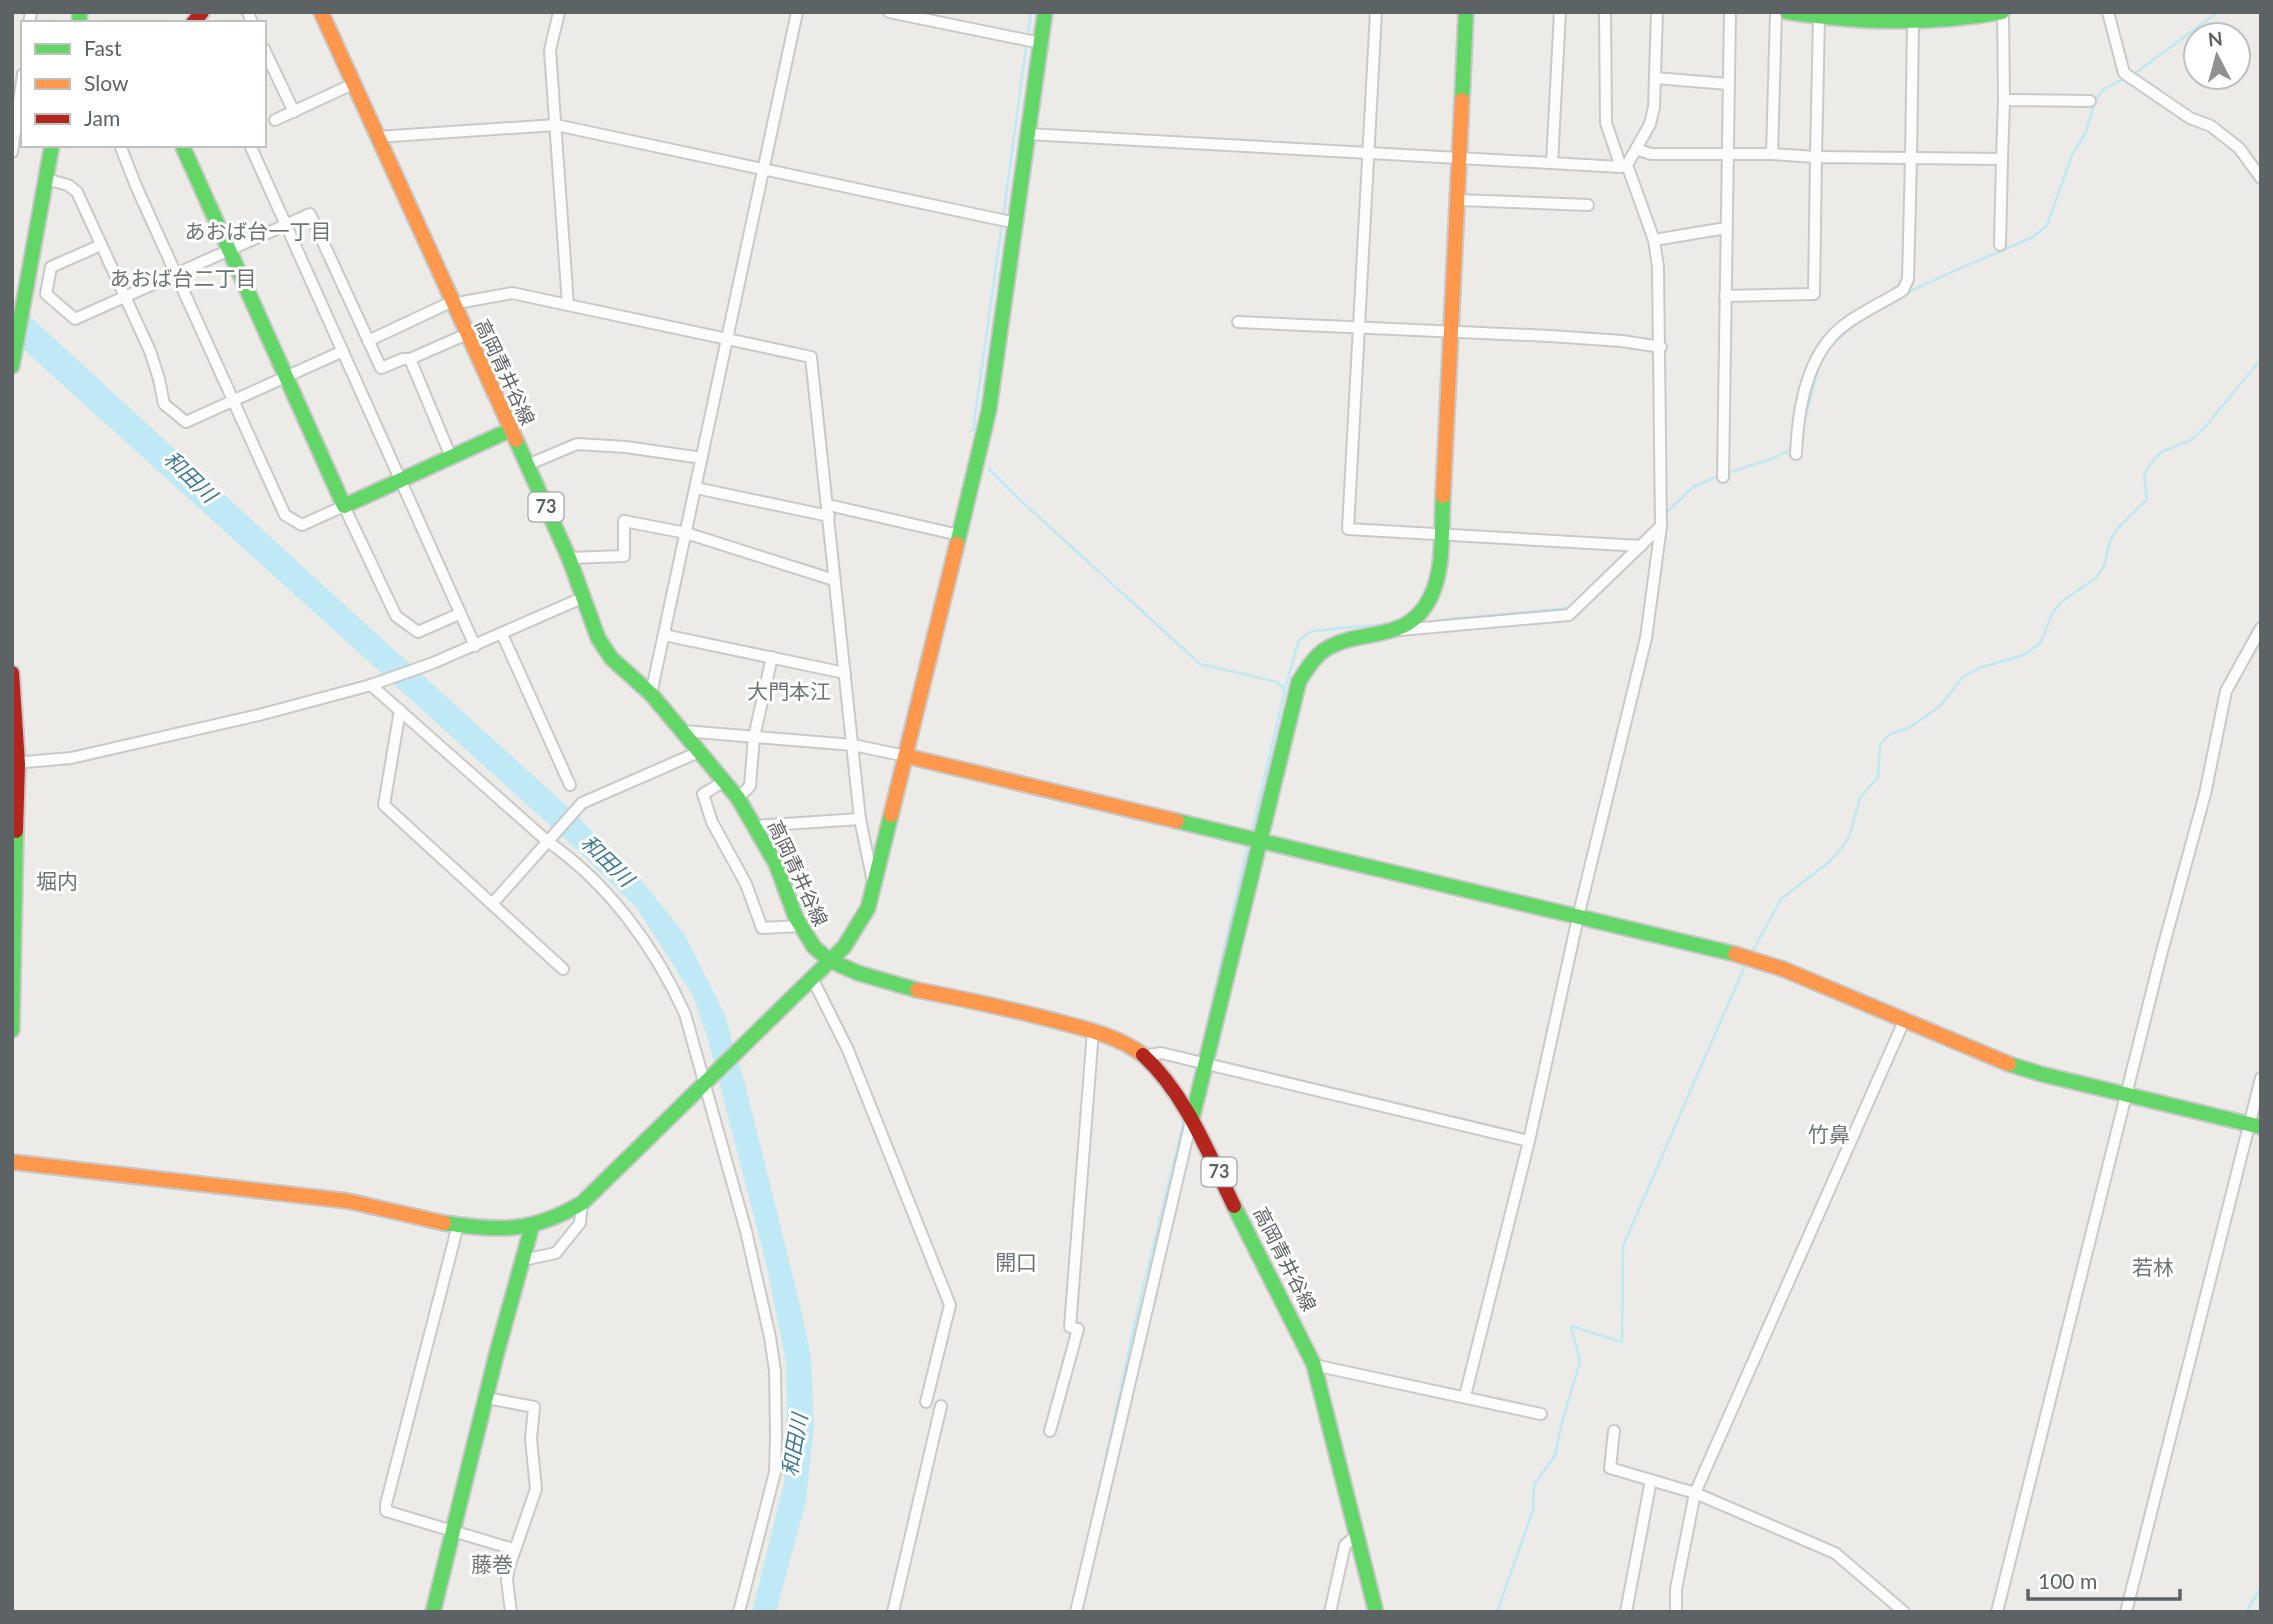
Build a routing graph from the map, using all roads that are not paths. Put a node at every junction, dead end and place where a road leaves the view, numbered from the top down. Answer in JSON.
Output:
{"nodes":[{"id":1,"x":321,"y":12,"type":"edge"},
{"id":2,"x":559,"y":12,"type":"edge"},
{"id":3,"x":797,"y":12,"type":"edge"},
{"id":4,"x":888,"y":12,"type":"edge"},
{"id":5,"x":1045,"y":12,"type":"edge"},
{"id":6,"x":1376,"y":12,"type":"edge"},
{"id":7,"x":1466,"y":12,"type":"edge"},
{"id":8,"x":1560,"y":12,"type":"edge"},
{"id":9,"x":1605,"y":12,"type":"edge"},
{"id":10,"x":1657,"y":12,"type":"edge"},
{"id":11,"x":1730,"y":12,"type":"edge"},
{"id":12,"x":1776,"y":12,"type":"edge"},
{"id":13,"x":1787,"y":12,"type":"edge"},
{"id":14,"x":2002,"y":12,"type":"edge"},
{"id":15,"x":2108,"y":12,"type":"edge"},
{"id":16,"x":1819,"y":17,"type":"junction"},
{"id":17,"x":1913,"y":24,"type":"junction"},
{"id":18,"x":1041,"y":43,"type":"junction"},
{"id":19,"x":266,"y":53,"type":"edge"},
{"id":20,"x":1655,"y":78,"type":"junction"},
{"id":21,"x":353,"y":84,"type":"junction"},
{"id":22,"x":1728,"y":84,"type":"junction"},
{"id":23,"x":21,"y":88,"type":"edge"},
{"id":24,"x":2004,"y":100,"type":"junction"},
{"id":25,"x":2090,"y":101,"type":"dead end"},
{"id":26,"x":294,"y":112,"type":"junction"},
{"id":27,"x":275,"y":120,"type":"dead end"},
{"id":28,"x":556,"y":125,"type":"junction"},
{"id":29,"x":1028,"y":134,"type":"junction"},
{"id":30,"x":377,"y":138,"type":"junction"},
{"id":31,"x":52,"y":147,"type":"edge"},
{"id":32,"x":121,"y":147,"type":"edge"},
{"id":33,"x":183,"y":147,"type":"edge"},
{"id":34,"x":251,"y":147,"type":"edge"},
{"id":35,"x":1636,"y":149,"type":"junction"},
{"id":36,"x":12,"y":152,"type":"edge"},
{"id":37,"x":1370,"y":152,"type":"junction"},
{"id":38,"x":1727,"y":153,"type":"junction"},
{"id":39,"x":1772,"y":154,"type":"junction"},
{"id":40,"x":1816,"y":157,"type":"junction"},
{"id":41,"x":1460,"y":158,"type":"junction"},
{"id":42,"x":1911,"y":158,"type":"junction"},
{"id":43,"x":2002,"y":159,"type":"junction"},
{"id":44,"x":1552,"y":163,"type":"junction"},
{"id":45,"x":1624,"y":166,"type":"junction"},
{"id":46,"x":762,"y":168,"type":"junction"},
{"id":47,"x":2261,"y":178,"type":"edge"},
{"id":48,"x":46,"y":179,"type":"junction"},
{"id":49,"x":1458,"y":200,"type":"junction"},
{"id":50,"x":1588,"y":205,"type":"dead end"},
{"id":51,"x":1016,"y":223,"type":"junction"},
{"id":52,"x":285,"y":225,"type":"junction"},
{"id":53,"x":1726,"y":228,"type":"junction"},
{"id":54,"x":1654,"y":240,"type":"junction"},
{"id":55,"x":101,"y":245,"type":"junction"},
{"id":56,"x":2000,"y":245,"type":"dead end"},
{"id":57,"x":229,"y":250,"type":"junction"},
{"id":58,"x":177,"y":274,"type":"junction"},
{"id":59,"x":1725,"y":296,"type":"junction"},
{"id":60,"x":124,"y":298,"type":"junction"},
{"id":61,"x":451,"y":303,"type":"junction"},
{"id":62,"x":568,"y":305,"type":"junction"},
{"id":63,"x":1238,"y":322,"type":"dead end"},
{"id":64,"x":1360,"y":326,"type":"junction"},
{"id":65,"x":1452,"y":332,"type":"junction"},
{"id":66,"x":467,"y":334,"type":"junction"},
{"id":67,"x":727,"y":339,"type":"junction"},
{"id":68,"x":368,"y":341,"type":"junction"},
{"id":69,"x":1661,"y":347,"type":"junction"},
{"id":70,"x":343,"y":351,"type":"junction"},
{"id":71,"x":410,"y":359,"type":"junction"},
{"id":72,"x":13,"y":361,"type":"edge"},
{"id":73,"x":285,"y":377,"type":"junction"},
{"id":74,"x":235,"y":401,"type":"junction"},
{"id":75,"x":510,"y":430,"type":"junction"},
{"id":76,"x":1796,"y":454,"type":"dead end"},
{"id":77,"x":451,"y":457,"type":"junction"},
{"id":78,"x":702,"y":458,"type":"junction"},
{"id":79,"x":527,"y":465,"type":"junction"},
{"id":80,"x":1723,"y":477,"type":"dead end"},
{"id":81,"x":401,"y":478,"type":"junction"},
{"id":82,"x":696,"y":488,"type":"junction"},
{"id":83,"x":344,"y":506,"type":"junction"},
{"id":84,"x":828,"y":511,"type":"junction"},
{"id":85,"x":1661,"y":526,"type":"junction"},
{"id":86,"x":686,"y":533,"type":"junction"},
{"id":87,"x":1441,"y":534,"type":"junction"},
{"id":88,"x":959,"y":535,"type":"junction"},
{"id":89,"x":1641,"y":546,"type":"junction"},
{"id":90,"x":569,"y":558,"type":"junction"},
{"id":91,"x":834,"y":580,"type":"junction"},
{"id":92,"x":582,"y":598,"type":"junction"},
{"id":93,"x":459,"y":614,"type":"junction"},
{"id":94,"x":2261,"y":628,"type":"edge"},
{"id":95,"x":1400,"y":631,"type":"junction"},
{"id":96,"x":502,"y":634,"type":"junction"},
{"id":97,"x":664,"y":635,"type":"junction"},
{"id":98,"x":475,"y":646,"type":"junction"},
{"id":99,"x":772,"y":657,"type":"junction"},
{"id":100,"x":12,"y":673,"type":"edge"},
{"id":101,"x":845,"y":673,"type":"junction"},
{"id":102,"x":371,"y":685,"type":"junction"},
{"id":103,"x":651,"y":694,"type":"junction"},
{"id":104,"x":400,"y":710,"type":"junction"},
{"id":105,"x":684,"y":732,"type":"junction"},
{"id":106,"x":754,"y":737,"type":"junction"},
{"id":107,"x":853,"y":745,"type":"junction"},
{"id":108,"x":701,"y":751,"type":"junction"},
{"id":109,"x":906,"y":756,"type":"junction"},
{"id":110,"x":15,"y":763,"type":"edge"},
{"id":111,"x":725,"y":781,"type":"junction"},
{"id":112,"x":570,"y":785,"type":"dead end"},
{"id":113,"x":738,"y":798,"type":"junction"},
{"id":114,"x":860,"y":819,"type":"junction"},
{"id":115,"x":755,"y":826,"type":"junction"},
{"id":116,"x":547,"y":842,"type":"junction"},
{"id":117,"x":1260,"y":842,"type":"junction"},
{"id":118,"x":874,"y":887,"type":"junction"},
{"id":119,"x":492,"y":904,"type":"junction"},
{"id":120,"x":14,"y":913,"type":"edge"},
{"id":121,"x":1578,"y":917,"type":"junction"},
{"id":122,"x":800,"y":926,"type":"junction"},
{"id":123,"x":829,"y":960,"type":"junction"},
{"id":124,"x":563,"y":970,"type":"dead end"},
{"id":125,"x":811,"y":978,"type":"junction"},
{"id":126,"x":13,"y":988,"type":"edge"},
{"id":127,"x":1903,"y":1021,"type":"junction"},
{"id":128,"x":12,"y":1030,"type":"edge"},
{"id":129,"x":1093,"y":1031,"type":"junction"},
{"id":130,"x":1143,"y":1056,"type":"junction"},
{"id":131,"x":1206,"y":1064,"type":"junction"},
{"id":132,"x":2261,"y":1078,"type":"edge"},
{"id":133,"x":705,"y":1083,"type":"junction"},
{"id":134,"x":2126,"y":1094,"type":"junction"},
{"id":135,"x":1192,"y":1119,"type":"junction"},
{"id":136,"x":2255,"y":1126,"type":"edge"},
{"id":137,"x":1529,"y":1141,"type":"junction"},
{"id":138,"x":12,"y":1161,"type":"edge"},
{"id":139,"x":582,"y":1203,"type":"junction"},
{"id":140,"x":531,"y":1226,"type":"junction"},
{"id":141,"x":457,"y":1229,"type":"dead end"},
{"id":142,"x":523,"y":1260,"type":"junction"},
{"id":143,"x":1314,"y":1365,"type":"junction"},
{"id":144,"x":1465,"y":1396,"type":"junction"},
{"id":145,"x":487,"y":1398,"type":"junction"},
{"id":146,"x":926,"y":1402,"type":"dead end"},
{"id":147,"x":941,"y":1406,"type":"dead end"},
{"id":148,"x":1541,"y":1414,"type":"dead end"},
{"id":149,"x":1614,"y":1430,"type":"dead end"},
{"id":150,"x":1050,"y":1431,"type":"dead end"},
{"id":151,"x":1651,"y":1480,"type":"junction"},
{"id":152,"x":1695,"y":1493,"type":"junction"},
{"id":153,"x":453,"y":1530,"type":"junction"},
{"id":154,"x":1357,"y":1535,"type":"junction"},
{"id":155,"x":513,"y":1549,"type":"junction"},
{"id":156,"x":433,"y":1612,"type":"edge"},
{"id":157,"x":511,"y":1612,"type":"edge"},
{"id":158,"x":739,"y":1612,"type":"edge"},
{"id":159,"x":892,"y":1612,"type":"edge"},
{"id":160,"x":1076,"y":1612,"type":"edge"},
{"id":161,"x":1329,"y":1612,"type":"edge"},
{"id":162,"x":1376,"y":1612,"type":"edge"},
{"id":163,"x":1626,"y":1612,"type":"edge"},
{"id":164,"x":1676,"y":1612,"type":"edge"},
{"id":165,"x":1904,"y":1612,"type":"edge"},
{"id":166,"x":1997,"y":1612,"type":"edge"},
{"id":167,"x":2126,"y":1612,"type":"edge"}],
"edges":[{"from":1,"to":21,"type":"street","name":"高岡青井谷線","number":"73"},
{"from":2,"to":28,"type":"street"},
{"from":3,"to":46,"type":"street"},
{"from":4,"to":18,"type":"street"},
{"from":5,"to":18,"type":"street"},
{"from":6,"to":37,"type":"street"},
{"from":7,"to":41,"type":"street"},
{"from":8,"to":44,"type":"street"},
{"from":9,"to":45,"type":"street"},
{"from":10,"to":20,"type":"street"},
{"from":11,"to":22,"type":"street"},
{"from":12,"to":39,"type":"street"},
{"from":13,"to":16,"type":"street"},
{"from":14,"to":17,"type":"street"},
{"from":14,"to":24,"type":"street"},
{"from":15,"to":47,"type":"street"},
{"from":16,"to":17,"type":"street"},
{"from":16,"to":40,"type":"street"},
{"from":17,"to":42,"type":"street"},
{"from":18,"to":29,"type":"street"},
{"from":19,"to":26,"type":"street"},
{"from":20,"to":22,"type":"street"},
{"from":20,"to":35,"type":"street"},
{"from":21,"to":26,"type":"street"},
{"from":21,"to":30,"type":"street","name":"高岡青井谷線","number":"73"},
{"from":22,"to":38,"type":"street"},
{"from":23,"to":36,"type":"street"},
{"from":24,"to":25,"type":"street"},
{"from":24,"to":43,"type":"street"},
{"from":26,"to":27,"type":"street"},
{"from":28,"to":30,"type":"street"},
{"from":28,"to":46,"type":"street"},
{"from":28,"to":62,"type":"street"},
{"from":29,"to":37,"type":"street"},
{"from":29,"to":51,"type":"street"},
{"from":30,"to":61,"type":"street","name":"高岡青井谷線","number":"73"},
{"from":31,"to":48,"type":"street"},
{"from":32,"to":58,"type":"street"},
{"from":33,"to":57,"type":"street"},
{"from":34,"to":52,"type":"street"},
{"from":35,"to":38,"type":"street"},
{"from":35,"to":45,"type":"street"},
{"from":37,"to":41,"type":"street"},
{"from":37,"to":64,"type":"street"},
{"from":38,"to":39,"type":"street"},
{"from":38,"to":53,"type":"street"},
{"from":39,"to":40,"type":"street"},
{"from":40,"to":42,"type":"street"},
{"from":40,"to":59,"type":"street"},
{"from":41,"to":44,"type":"street"},
{"from":41,"to":49,"type":"street"},
{"from":42,"to":43,"type":"street"},
{"from":42,"to":76,"type":"street"},
{"from":43,"to":56,"type":"street"},
{"from":44,"to":45,"type":"street"},
{"from":45,"to":54,"type":"street"},
{"from":46,"to":51,"type":"street"},
{"from":46,"to":67,"type":"street"},
{"from":48,"to":55,"type":"street"},
{"from":48,"to":72,"type":"street"},
{"from":49,"to":50,"type":"street"},
{"from":49,"to":65,"type":"street"},
{"from":51,"to":88,"type":"street"},
{"from":52,"to":57,"type":"street"},
{"from":52,"to":68,"type":"street"},
{"from":52,"to":70,"type":"street"},
{"from":53,"to":54,"type":"street"},
{"from":53,"to":59,"type":"street"},
{"from":54,"to":69,"type":"street"},
{"from":55,"to":60,"type":"street"},
{"from":55,"to":60,"type":"street"},
{"from":57,"to":58,"type":"street"},
{"from":57,"to":73,"type":"street"},
{"from":58,"to":60,"type":"street"},
{"from":58,"to":74,"type":"street"},
{"from":59,"to":80,"type":"street"},
{"from":60,"to":74,"type":"street"},
{"from":61,"to":62,"type":"street"},
{"from":61,"to":66,"type":"street","name":"高岡青井谷線","number":"73"},
{"from":61,"to":68,"type":"street"},
{"from":62,"to":67,"type":"street"},
{"from":63,"to":64,"type":"street"},
{"from":64,"to":65,"type":"street"},
{"from":64,"to":87,"type":"street"},
{"from":65,"to":69,"type":"street"},
{"from":65,"to":87,"type":"street"},
{"from":66,"to":71,"type":"street"},
{"from":66,"to":75,"type":"street","name":"高岡青井谷線","number":"73"},
{"from":67,"to":78,"type":"street"},
{"from":67,"to":84,"type":"street"},
{"from":68,"to":71,"type":"street"},
{"from":69,"to":85,"type":"street"},
{"from":70,"to":73,"type":"street"},
{"from":70,"to":81,"type":"street"},
{"from":71,"to":77,"type":"street"},
{"from":73,"to":74,"type":"street"},
{"from":73,"to":83,"type":"street"},
{"from":74,"to":83,"type":"street"},
{"from":75,"to":77,"type":"street"},
{"from":75,"to":79,"type":"street","name":"高岡青井谷線","number":"73"},
{"from":77,"to":81,"type":"street"},
{"from":78,"to":79,"type":"street"},
{"from":78,"to":82,"type":"street"},
{"from":79,"to":90,"type":"street","name":"高岡青井谷線","number":"73"},
{"from":81,"to":83,"type":"street"},
{"from":81,"to":93,"type":"street"},
{"from":82,"to":84,"type":"street"},
{"from":82,"to":86,"type":"street"},
{"from":83,"to":93,"type":"street"},
{"from":84,"to":88,"type":"street"},
{"from":84,"to":91,"type":"street"},
{"from":85,"to":89,"type":"street"},
{"from":85,"to":121,"type":"street"},
{"from":86,"to":90,"type":"street"},
{"from":86,"to":91,"type":"street"},
{"from":86,"to":97,"type":"street"},
{"from":87,"to":89,"type":"street"},
{"from":87,"to":95,"type":"street"},
{"from":88,"to":109,"type":"street"},
{"from":89,"to":95,"type":"street"},
{"from":90,"to":92,"type":"street","name":"高岡青井谷線","number":"73"},
{"from":91,"to":101,"type":"street"},
{"from":92,"to":96,"type":"street"},
{"from":92,"to":103,"type":"street","name":"高岡青井谷線","number":"73"},
{"from":93,"to":98,"type":"street"},
{"from":94,"to":134,"type":"street"},
{"from":95,"to":117,"type":"street"},
{"from":96,"to":98,"type":"street"},
{"from":96,"to":112,"type":"street"},
{"from":97,"to":99,"type":"street"},
{"from":97,"to":103,"type":"street"},
{"from":98,"to":102,"type":"street"},
{"from":99,"to":101,"type":"street"},
{"from":99,"to":106,"type":"street"},
{"from":100,"to":110,"type":"street"},
{"from":101,"to":107,"type":"street"},
{"from":102,"to":104,"type":"street"},
{"from":102,"to":110,"type":"street"},
{"from":103,"to":105,"type":"street","name":"高岡青井谷線","number":"73"},
{"from":104,"to":116,"type":"street"},
{"from":104,"to":119,"type":"street"},
{"from":105,"to":106,"type":"street"},
{"from":105,"to":108,"type":"street","name":"高岡青井谷線","number":"73"},
{"from":106,"to":107,"type":"street"},
{"from":106,"to":113,"type":"street"},
{"from":107,"to":109,"type":"street"},
{"from":107,"to":114,"type":"street"},
{"from":108,"to":111,"type":"street","name":"高岡青井谷線","number":"73"},
{"from":108,"to":116,"type":"street"},
{"from":109,"to":117,"type":"street"},
{"from":109,"to":118,"type":"street"},
{"from":110,"to":120,"type":"street"},
{"from":111,"to":113,"type":"street","name":"高岡青井谷線","number":"73"},
{"from":111,"to":122,"type":"street"},
{"from":113,"to":115,"type":"street","name":"高岡青井谷線","number":"73"},
{"from":114,"to":115,"type":"street"},
{"from":114,"to":118,"type":"street"},
{"from":115,"to":122,"type":"street","name":"高岡青井谷線","number":"73"},
{"from":116,"to":119,"type":"street"},
{"from":116,"to":133,"type":"street"},
{"from":117,"to":121,"type":"street"},
{"from":117,"to":131,"type":"street"},
{"from":118,"to":123,"type":"street"},
{"from":119,"to":124,"type":"street"},
{"from":120,"to":126,"type":"street"},
{"from":121,"to":127,"type":"street"},
{"from":121,"to":137,"type":"street"},
{"from":122,"to":123,"type":"street","name":"高岡青井谷線","number":"73"},
{"from":123,"to":125,"type":"street"},
{"from":123,"to":129,"type":"street","name":"高岡青井谷線","number":"73"},
{"from":125,"to":133,"type":"street"},
{"from":125,"to":146,"type":"street"},
{"from":126,"to":128,"type":"street"},
{"from":127,"to":134,"type":"street"},
{"from":127,"to":152,"type":"street"},
{"from":129,"to":130,"type":"street","name":"高岡青井谷線","number":"73"},
{"from":129,"to":150,"type":"street"},
{"from":130,"to":131,"type":"street"},
{"from":130,"to":135,"type":"street","name":"高岡青井谷線","number":"73"},
{"from":131,"to":135,"type":"street"},
{"from":131,"to":137,"type":"street"},
{"from":132,"to":136,"type":"street"},
{"from":133,"to":139,"type":"street"},
{"from":133,"to":158,"type":"street"},
{"from":134,"to":136,"type":"street"},
{"from":134,"to":166,"type":"street"},
{"from":135,"to":143,"type":"street","name":"高岡青井谷線","number":"73"},
{"from":135,"to":160,"type":"street"},
{"from":136,"to":167,"type":"street"},
{"from":137,"to":144,"type":"street"},
{"from":138,"to":140,"type":"street"},
{"from":139,"to":140,"type":"street"},
{"from":139,"to":142,"type":"street"},
{"from":140,"to":142,"type":"street"},
{"from":141,"to":153,"type":"street"},
{"from":142,"to":145,"type":"street"},
{"from":143,"to":144,"type":"street"},
{"from":143,"to":154,"type":"street","name":"高岡青井谷線","number":"73"},
{"from":144,"to":148,"type":"street"},
{"from":145,"to":153,"type":"street"},
{"from":145,"to":155,"type":"street"},
{"from":147,"to":159,"type":"street"},
{"from":149,"to":151,"type":"street"},
{"from":151,"to":152,"type":"street"},
{"from":151,"to":163,"type":"street"},
{"from":152,"to":164,"type":"street"},
{"from":152,"to":165,"type":"street"},
{"from":153,"to":155,"type":"street"},
{"from":153,"to":156,"type":"street"},
{"from":154,"to":161,"type":"street"},
{"from":154,"to":162,"type":"street","name":"高岡青井谷線","number":"73"},
{"from":155,"to":157,"type":"street"}]}
